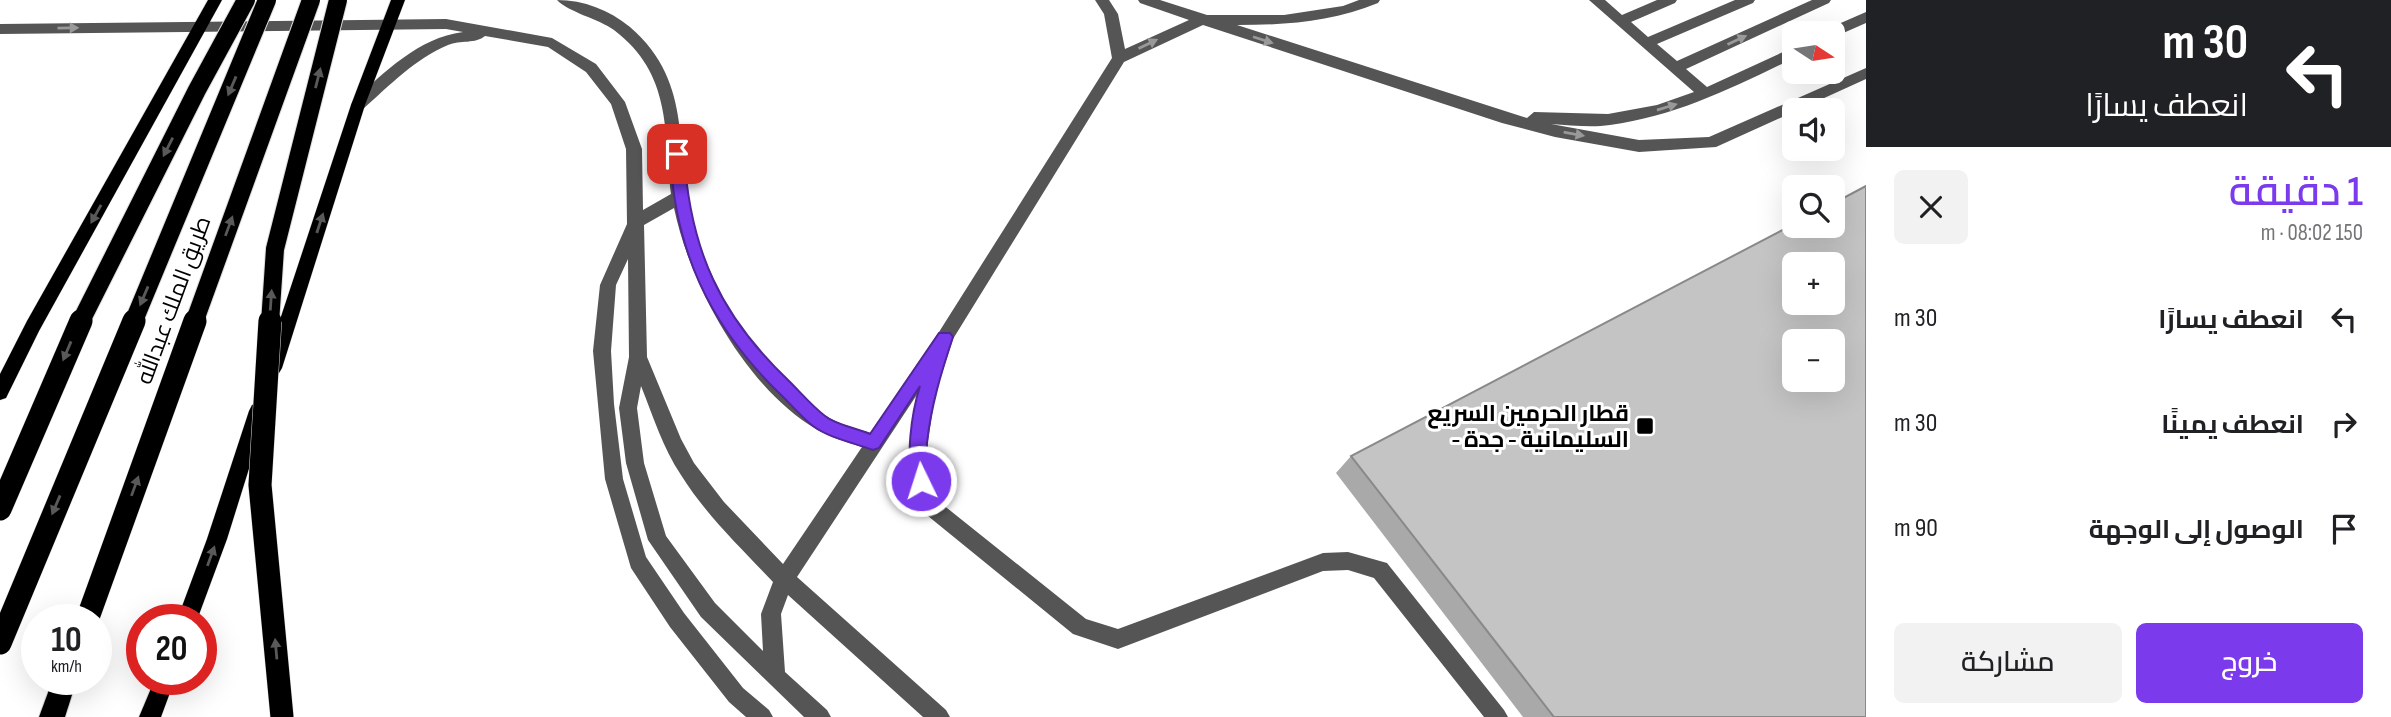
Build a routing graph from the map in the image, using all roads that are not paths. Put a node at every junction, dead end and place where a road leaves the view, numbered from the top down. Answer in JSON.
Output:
{"nodes":[{"id":1,"x":215,"y":0,"type":"edge"},
{"id":2,"x":246,"y":0,"type":"edge"},
{"id":3,"x":267,"y":0,"type":"edge"},
{"id":4,"x":311,"y":0,"type":"edge"},
{"id":5,"x":338,"y":0,"type":"edge"},
{"id":6,"x":398,"y":0,"type":"edge"},
{"id":7,"x":564,"y":0,"type":"edge"},
{"id":8,"x":1101,"y":0,"type":"edge"},
{"id":9,"x":1373,"y":0,"type":"edge"},
{"id":10,"x":1596,"y":0,"type":"edge"},
{"id":11,"x":1670,"y":0,"type":"edge"},
{"id":12,"x":1748,"y":0,"type":"edge"},
{"id":13,"x":1824,"y":0,"type":"edge"},
{"id":14,"x":1150,"y":1,"type":"edge"},
{"id":15,"x":604,"y":8,"type":"edge"},
{"id":16,"x":1866,"y":17,"type":"edge"},
{"id":17,"x":1201,"y":20,"type":"junction"},
{"id":18,"x":1620,"y":21,"type":"junction"},
{"id":19,"x":390,"y":24,"type":"junction"},
{"id":20,"x":202,"y":26,"type":"junction"},
{"id":21,"x":1845,"y":27,"type":"edge"},
{"id":22,"x":0,"y":29,"type":"edge"},
{"id":23,"x":502,"y":32,"type":"junction"},
{"id":24,"x":1647,"y":43,"type":"junction"},
{"id":25,"x":1119,"y":58,"type":"junction"},
{"id":26,"x":1782,"y":58,"type":"edge"},
{"id":27,"x":1675,"y":68,"type":"junction"},
{"id":28,"x":1866,"y":73,"type":"edge"},
{"id":29,"x":1706,"y":94,"type":"junction"},
{"id":30,"x":358,"y":105,"type":"junction"},
{"id":31,"x":1502,"y":117,"type":"junction"},
{"id":32,"x":680,"y":197,"type":"junction"},
{"id":33,"x":637,"y":221,"type":"junction"},
{"id":34,"x":945,"y":337,"type":"junction"},
{"id":35,"x":638,"y":357,"type":"junction"},
{"id":36,"x":0,"y":392,"type":"edge"},
{"id":37,"x":873,"y":442,"type":"junction"},
{"id":38,"x":0,"y":509,"type":"edge"},
{"id":39,"x":784,"y":579,"type":"junction"},
{"id":40,"x":93,"y":604,"type":"edge"},
{"id":41,"x":193,"y":604,"type":"edge"},
{"id":42,"x":0,"y":643,"type":"edge"},
{"id":43,"x":775,"y":677,"type":"junction"},
{"id":44,"x":60,"y":695,"type":"edge"},
{"id":45,"x":159,"y":695,"type":"edge"},
{"id":46,"x":52,"y":717,"type":"edge"},
{"id":47,"x":150,"y":717,"type":"edge"},
{"id":48,"x":282,"y":717,"type":"edge"},
{"id":49,"x":762,"y":717,"type":"edge"},
{"id":50,"x":820,"y":717,"type":"edge"},
{"id":51,"x":939,"y":717,"type":"edge"},
{"id":52,"x":1497,"y":717,"type":"edge"}],
"edges":[{"from":1,"to":20,"type":"main road"},
{"from":2,"to":38,"type":"highway","one_way":true,"bridge":true},
{"from":3,"to":42,"type":"highway","one_way":true,"bridge":true},
{"from":40,"to":4,"type":"highway","name":"طريق الملك عبدالله","one_way":true,"bridge":true},
{"from":48,"to":5,"type":"highway","one_way":true,"bridge":true},
{"from":6,"to":19,"type":"main road"},
{"from":7,"to":15,"type":"street"},
{"from":8,"to":25,"type":"street"},
{"from":9,"to":17,"type":"street"},
{"from":10,"to":18,"type":"street"},
{"from":11,"to":18,"type":"street"},
{"from":12,"to":24,"type":"street"},
{"from":27,"to":13,"type":"street","one_way":true},
{"from":14,"to":17,"type":"street"},
{"from":15,"to":32,"type":"street"},
{"from":16,"to":21,"type":"street"},
{"from":25,"to":17,"type":"street","one_way":true},
{"from":17,"to":31,"type":"street","one_way":true},
{"from":18,"to":24,"type":"street"},
{"from":19,"to":20,"type":"street"},
{"from":19,"to":23,"type":"street"},
{"from":19,"to":30,"type":"main road"},
{"from":22,"to":20,"type":"street","one_way":true},
{"from":20,"to":36,"type":"main road","one_way":true},
{"from":23,"to":30,"type":"street"},
{"from":23,"to":33,"type":"street"},
{"from":24,"to":27,"type":"street"},
{"from":25,"to":34,"type":"street"},
{"from":26,"to":29,"type":"street"},
{"from":27,"to":29,"type":"street"},
{"from":31,"to":28,"type":"street","one_way":true},
{"from":31,"to":29,"type":"street","one_way":true},
{"from":41,"to":30,"type":"main road","one_way":true},
{"from":32,"to":33,"type":"street"},
{"from":32,"to":37,"type":"street"},
{"from":33,"to":35,"type":"street"},
{"from":33,"to":49,"type":"street"},
{"from":34,"to":37,"type":"street"},
{"from":34,"to":52,"type":"street"},
{"from":35,"to":39,"type":"street"},
{"from":35,"to":43,"type":"street"},
{"from":37,"to":39,"type":"street"},
{"from":39,"to":43,"type":"street"},
{"from":39,"to":51,"type":"street"},
{"from":43,"to":50,"type":"street"},
{"from":44,"to":46,"type":"highway"},
{"from":45,"to":47,"type":"main road"}]}
